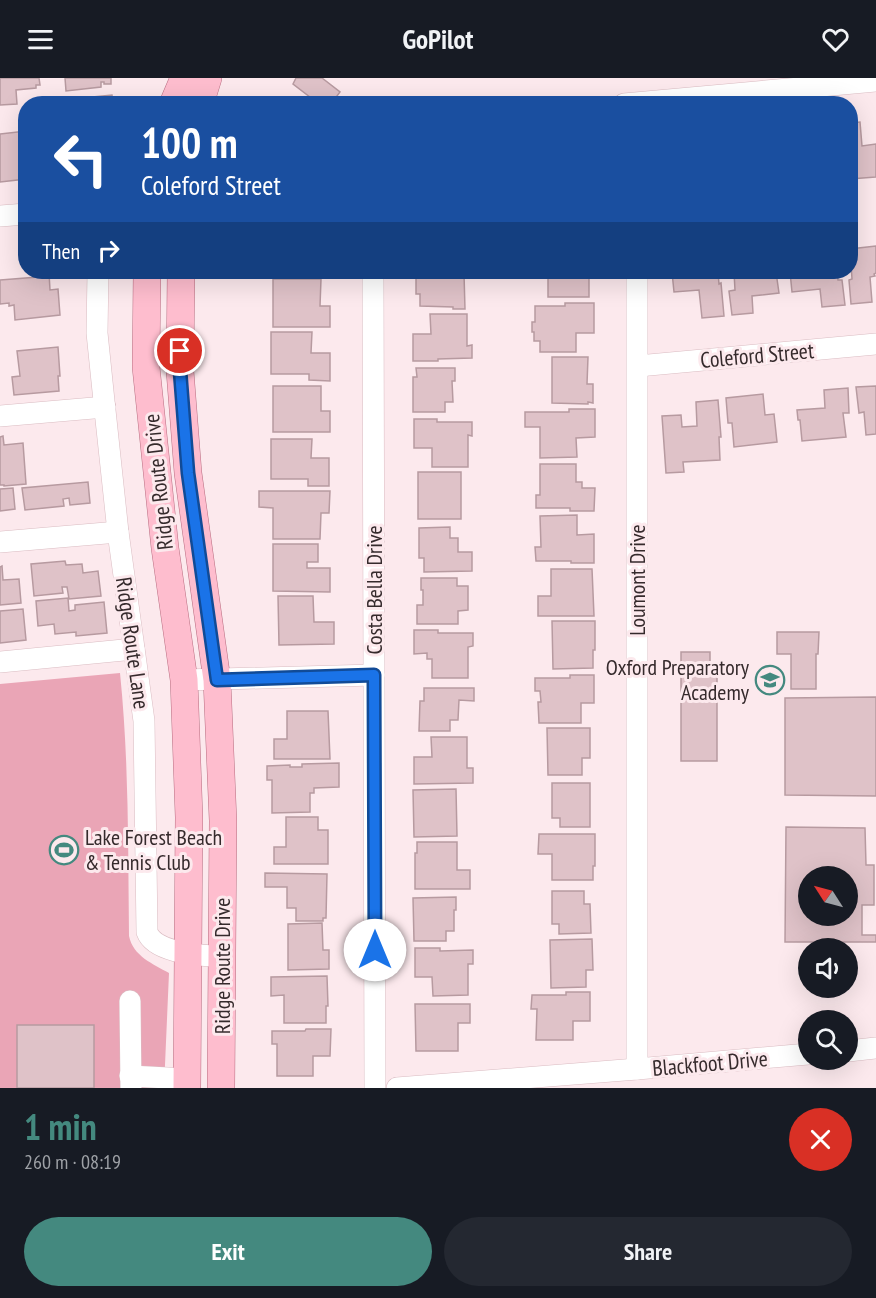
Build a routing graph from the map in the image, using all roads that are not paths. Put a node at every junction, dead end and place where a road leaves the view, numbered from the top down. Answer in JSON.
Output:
{"nodes":[{"id":1,"x":183,"y":78,"type":"edge"},
{"id":2,"x":208,"y":78,"type":"edge"},
{"id":3,"x":876,"y":81,"type":"edge"},
{"id":4,"x":175,"y":96,"type":"edge"},
{"id":5,"x":202,"y":96,"type":"edge"},
{"id":6,"x":712,"y":96,"type":"edge"},
{"id":7,"x":18,"y":215,"type":"edge"},
{"id":8,"x":0,"y":216,"type":"edge"},
{"id":9,"x":98,"y":279,"type":"edge"},
{"id":10,"x":147,"y":279,"type":"edge"},
{"id":11,"x":181,"y":279,"type":"edge"},
{"id":12,"x":373,"y":279,"type":"edge"},
{"id":13,"x":637,"y":279,"type":"edge"},
{"id":14,"x":876,"y":344,"type":"edge"},
{"id":15,"x":638,"y":366,"type":"junction"},
{"id":16,"x":105,"y":407,"type":"junction"},
{"id":17,"x":0,"y":416,"type":"edge"},
{"id":18,"x":118,"y":532,"type":"junction"},
{"id":19,"x":0,"y":542,"type":"edge"},
{"id":20,"x":134,"y":649,"type":"junction"},
{"id":21,"x":0,"y":662,"type":"edge"},
{"id":22,"x":374,"y":675,"type":"junction"},
{"id":23,"x":184,"y":680,"type":"junction"},
{"id":24,"x":217,"y":680,"type":"junction"},
{"id":25,"x":189,"y":953,"type":"junction"},
{"id":26,"x":223,"y":957,"type":"junction"},
{"id":27,"x":130,"y":1001,"type":"dead end"},
{"id":28,"x":876,"y":1048,"type":"edge"},
{"id":29,"x":858,"y":1050,"type":"edge"},
{"id":30,"x":798,"y":1055,"type":"edge"},
{"id":31,"x":638,"y":1070,"type":"junction"},
{"id":32,"x":131,"y":1082,"type":"edge"},
{"id":33,"x":187,"y":1083,"type":"edge"},
{"id":34,"x":221,"y":1088,"type":"edge"},
{"id":35,"x":375,"y":1088,"type":"edge"},
{"id":36,"x":397,"y":1088,"type":"edge"}],
"edges":[{"from":1,"to":4,"type":"main road"},
{"from":2,"to":5,"type":"main road"},
{"from":3,"to":6,"type":"street"},
{"from":7,"to":8,"type":"street"},
{"from":9,"to":16,"type":"street","name":"Ridge Route Lane"},
{"from":10,"to":23,"type":"main road","name":"Ridge Route Drive"},
{"from":11,"to":24,"type":"main road","name":"Ridge Route Drive"},
{"from":12,"to":22,"type":"street","name":"Costa Bella Drive"},
{"from":13,"to":15,"type":"street","name":"Loumont Drive"},
{"from":14,"to":15,"type":"street","name":"Coleford Street"},
{"from":15,"to":31,"type":"street","name":"Loumont Drive"},
{"from":16,"to":17,"type":"street"},
{"from":16,"to":18,"type":"street","name":"Ridge Route Lane"},
{"from":18,"to":19,"type":"street"},
{"from":18,"to":20,"type":"street","name":"Ridge Route Lane"},
{"from":20,"to":21,"type":"street"},
{"from":20,"to":25,"type":"street","name":"Ridge Route Lane"},
{"from":22,"to":24,"type":"street"},
{"from":22,"to":35,"type":"street","name":"Costa Bella Drive"},
{"from":23,"to":24,"type":"street"},
{"from":23,"to":25,"type":"main road","name":"Ridge Route Drive"},
{"from":24,"to":26,"type":"main road","name":"Ridge Route Drive"},
{"from":25,"to":26,"type":"street","name":"Ridge Route Lane"},
{"from":25,"to":33,"type":"main road","name":"Ridge Route Drive"},
{"from":26,"to":34,"type":"main road","name":"Ridge Route Drive"},
{"from":27,"to":32,"type":"street"},
{"from":28,"to":29,"type":"street"},
{"from":30,"to":31,"type":"street","name":"Blackfoot Drive"},
{"from":31,"to":36,"type":"street","name":"Blackfoot Drive"},
{"from":32,"to":33,"type":"street"}]}
